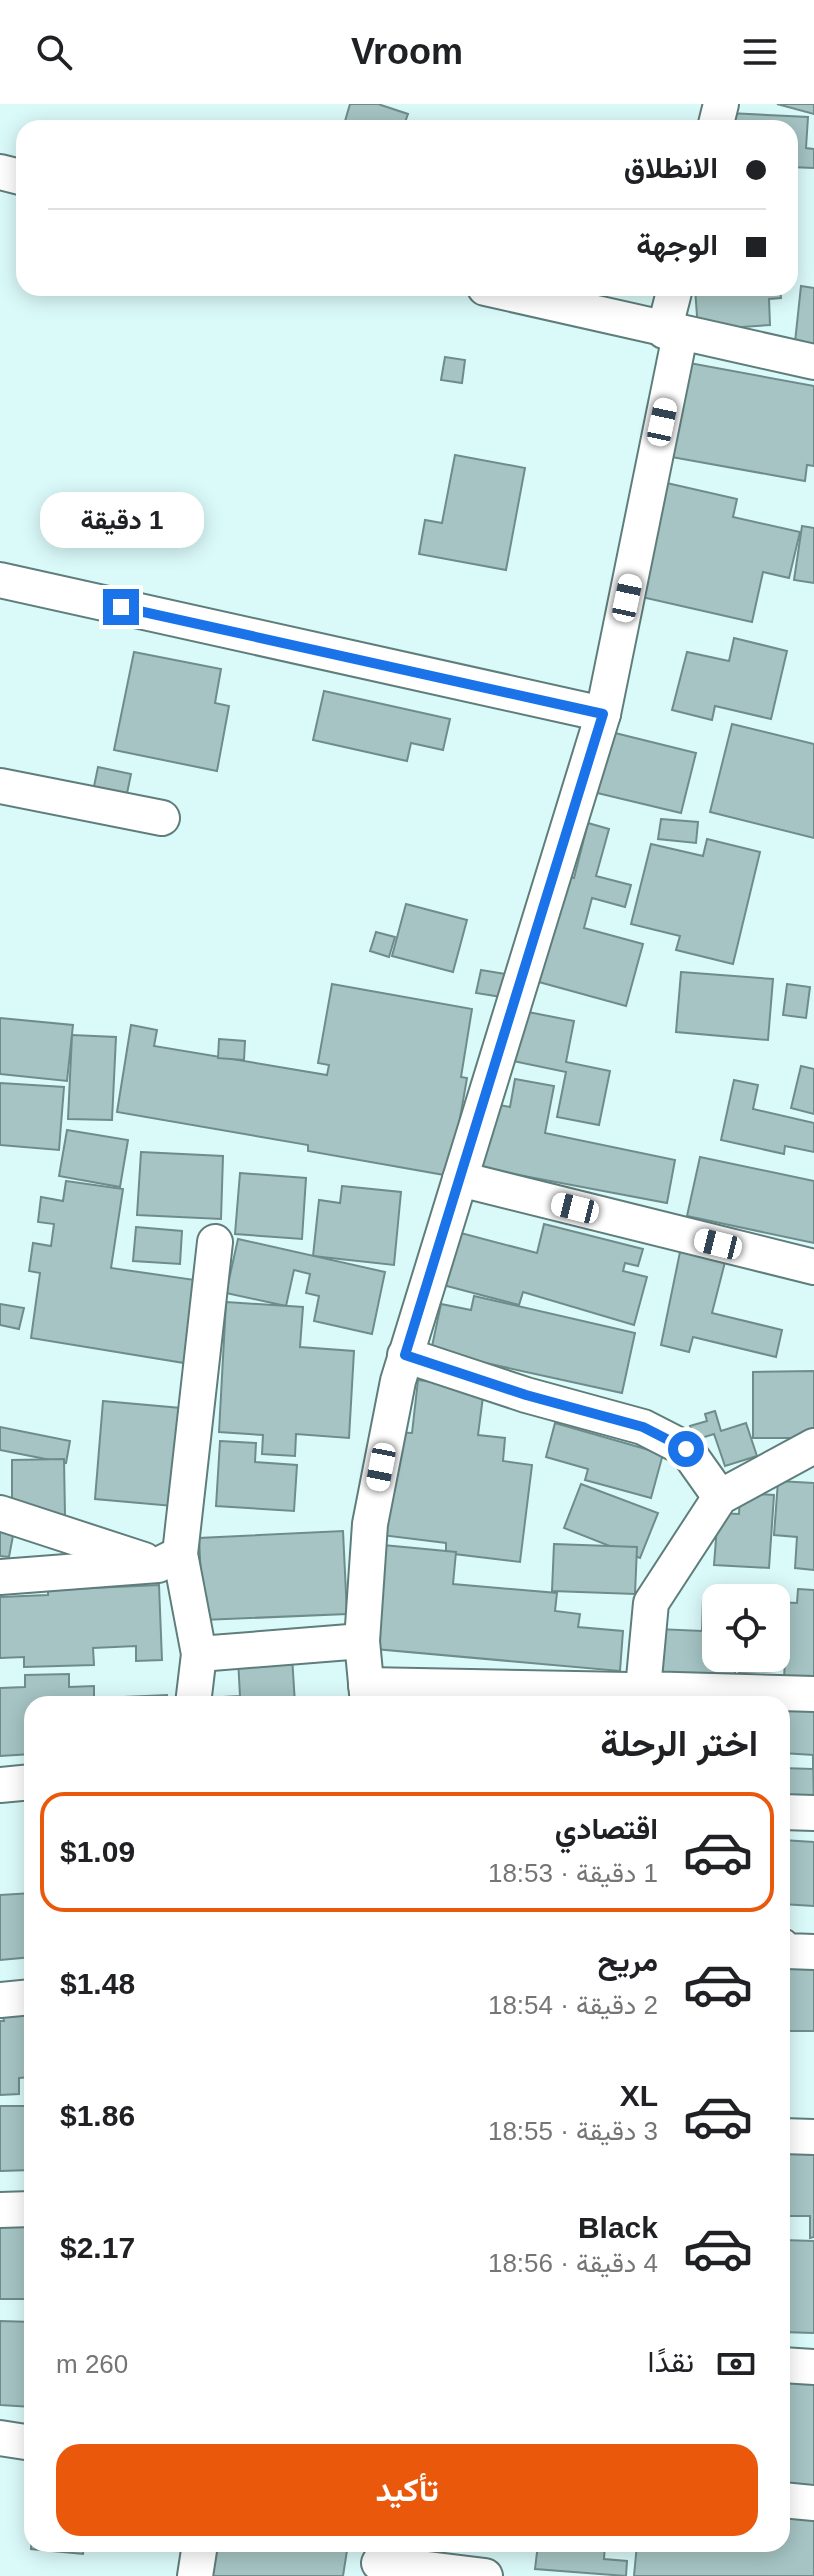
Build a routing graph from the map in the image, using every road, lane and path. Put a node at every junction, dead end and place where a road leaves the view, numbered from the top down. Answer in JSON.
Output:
{"nodes":[{"id":1,"x":518,"y":296,"type":"edge"},
{"id":2,"x":674,"y":296,"type":"edge"},
{"id":3,"x":672,"y":333,"type":"junction"},
{"id":4,"x":814,"y":362,"type":"edge"},
{"id":5,"x":0,"y":580,"type":"edge"},
{"id":6,"x":603,"y":714,"type":"junction"},
{"id":7,"x":0,"y":786,"type":"edge"},
{"id":8,"x":162,"y":818,"type":"dead end"},
{"id":9,"x":460,"y":1179,"type":"junction"},
{"id":10,"x":215,"y":1242,"type":"dead end"},
{"id":11,"x":814,"y":1267,"type":"edge"},
{"id":12,"x":405,"y":1355,"type":"junction"},
{"id":13,"x":814,"y":1446,"type":"edge"},
{"id":14,"x":720,"y":1497,"type":"junction"},
{"id":15,"x":0,"y":1513,"type":"edge"},
{"id":16,"x":169,"y":1559,"type":"junction"},
{"id":17,"x":0,"y":1577,"type":"edge"},
{"id":18,"x":362,"y":1641,"type":"junction"},
{"id":19,"x":199,"y":1654,"type":"junction"},
{"id":20,"x":629,"y":1690,"type":"dead end"},
{"id":21,"x":367,"y":1694,"type":"edge"},
{"id":22,"x":814,"y":1694,"type":"edge"},
{"id":23,"x":194,"y":1696,"type":"edge"},
{"id":24,"x":24,"y":1783,"type":"edge"},
{"id":25,"x":0,"y":1785,"type":"edge"},
{"id":26,"x":790,"y":1812,"type":"edge"},
{"id":27,"x":814,"y":1813,"type":"edge"},
{"id":28,"x":790,"y":1951,"type":"edge"},
{"id":29,"x":814,"y":1952,"type":"edge"},
{"id":30,"x":24,"y":1998,"type":"edge"},
{"id":31,"x":0,"y":2000,"type":"edge"},
{"id":32,"x":790,"y":2136,"type":"edge"},
{"id":33,"x":814,"y":2137,"type":"edge"},
{"id":34,"x":24,"y":2209,"type":"edge"},
{"id":35,"x":0,"y":2210,"type":"edge"},
{"id":36,"x":790,"y":2366,"type":"edge"},
{"id":37,"x":814,"y":2367,"type":"edge"},
{"id":38,"x":0,"y":2438,"type":"edge"},
{"id":39,"x":24,"y":2442,"type":"edge"},
{"id":40,"x":790,"y":2501,"type":"edge"},
{"id":41,"x":814,"y":2503,"type":"edge"},
{"id":42,"x":199,"y":2552,"type":"edge"},
{"id":43,"x":380,"y":2561,"type":"edge"},
{"id":44,"x":195,"y":2576,"type":"edge"},
{"id":45,"x":485,"y":2576,"type":"edge"}],
"edges":[{"from":1,"to":3,"type":"street"},
{"from":2,"to":3,"type":"street"},
{"from":3,"to":4,"type":"street"},
{"from":3,"to":6,"type":"street"},
{"from":5,"to":6,"type":"street"},
{"from":6,"to":9,"type":"street"},
{"from":7,"to":8,"type":"street"},
{"from":9,"to":11,"type":"street"},
{"from":9,"to":12,"type":"street"},
{"from":10,"to":16,"type":"street"},
{"from":12,"to":14,"type":"street"},
{"from":12,"to":18,"type":"street"},
{"from":13,"to":14,"type":"street"},
{"from":14,"to":22,"type":"street"},
{"from":15,"to":16,"type":"street"},
{"from":16,"to":17,"type":"street"},
{"from":16,"to":19,"type":"street"},
{"from":18,"to":19,"type":"street"},
{"from":18,"to":21,"type":"street"},
{"from":19,"to":23,"type":"street"},
{"from":20,"to":21,"type":"street"},
{"from":24,"to":25,"type":"street"},
{"from":26,"to":27,"type":"street"},
{"from":28,"to":29,"type":"street"},
{"from":30,"to":31,"type":"street"},
{"from":32,"to":33,"type":"street"},
{"from":34,"to":35,"type":"street"},
{"from":36,"to":37,"type":"street"},
{"from":38,"to":39,"type":"street"},
{"from":40,"to":41,"type":"street"},
{"from":42,"to":44,"type":"street"},
{"from":43,"to":45,"type":"street"}]}
